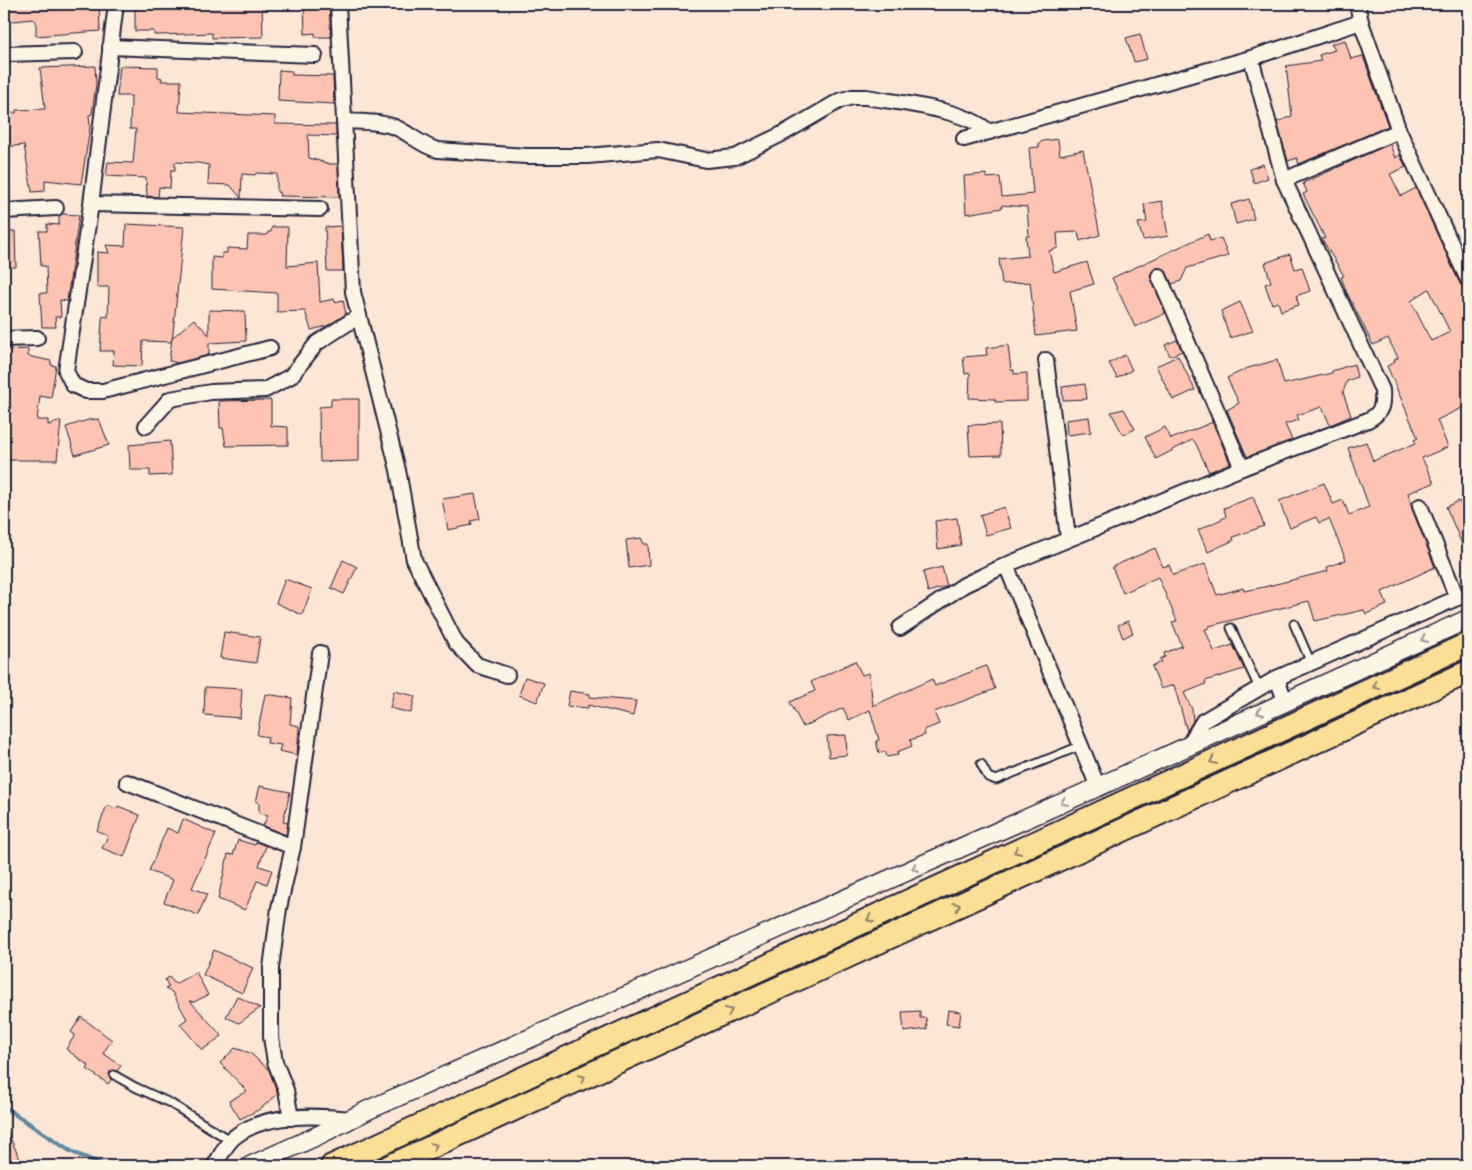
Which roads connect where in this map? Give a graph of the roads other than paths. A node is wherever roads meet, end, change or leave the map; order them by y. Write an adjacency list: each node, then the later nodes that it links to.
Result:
1 (116, 4): 5 (street)
2 (338, 4): 10 (street)
3 (1358, 4): 4 (street)
4 (1361, 22): 9 (street); 11 (street)
5 (110, 47): 8 (street); 15 (street)
6 (75, 52): 7 (street)
7 (4, 54)
8 (315, 55)
9 (1251, 58): 12 (street); 14 (street)
10 (344, 121): 12 (street); 21 (street)
11 (1399, 131): 14 (street); 20 (street)
12 (989, 132): 13 (street)
13 (964, 139)
14 (1284, 180): 27 (street)
15 (91, 204): 17 (street); 24 (street)
16 (56, 208): 18 (street)
17 (320, 209)
18 (4, 211)
19 (1159, 276): 27 (street)
20 (1468, 280)
21 (359, 316): 26 (street); 40 (street)
22 (37, 338): 23 (street)
23 (4, 339)
24 (270, 348)
25 (1046, 360): 29 (street)
26 (146, 426)
27 (1242, 468): 29 (street)
28 (1420, 506): 31 (street)
29 (1068, 538): 30 (street)
30 (1006, 565): 34 (street); 44 (street)
31 (1462, 597): 38 (street)
32 (1468, 619): 43 (street, one-way to 43)
33 (1294, 624): 38 (lane)
34 (900, 628)
35 (1231, 628): 42 (lane)
36 (1468, 644): 56 (main road, one-way to 56)
37 (320, 653): 49 (street)
38 (1310, 663): 41 (street)
39 (1468, 672): 57 (main road, one-way to 39)
40 (507, 675)
41 (1277, 678): 42 (street); 43 (street)
42 (1259, 688): 45 (street)
43 (1285, 700): 45 (street, one-way to 45)
44 (1080, 746): 46 (lane); 48 (street)
45 (1188, 746): 48 (street)
46 (982, 764)
47 (127, 782): 49 (street)
48 (1098, 787): 52 (street, one-way to 52)
49 (293, 847): 51 (street)
50 (114, 1075): 53 (lane)
51 (291, 1118): 52 (street); 53 (street)
52 (350, 1119): 55 (street)
53 (231, 1141): 54 (street)
54 (214, 1166)
55 (250, 1166)
56 (332, 1166)
57 (390, 1166)

